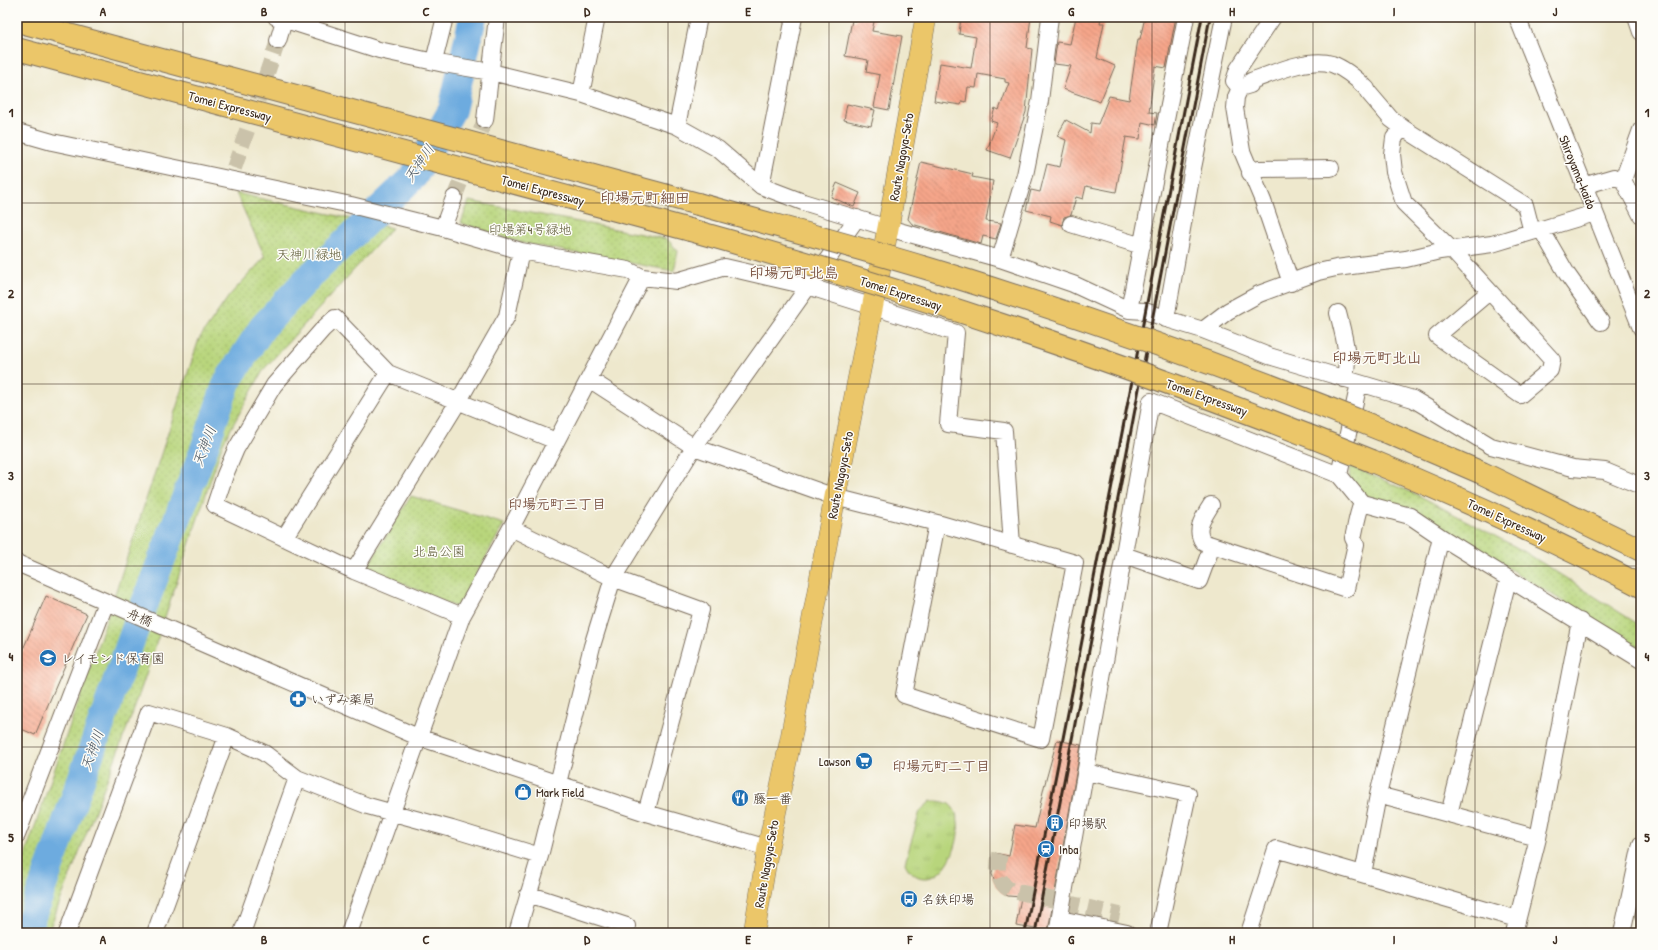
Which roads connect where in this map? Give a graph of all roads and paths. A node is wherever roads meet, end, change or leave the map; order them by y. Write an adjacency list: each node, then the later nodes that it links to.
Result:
1 (445, 17): 18 (street)
2 (497, 17): 19 (street)
3 (597, 17): 21 (street)
4 (700, 17): 23 (street)
5 (794, 17): 30 (street)
6 (926, 17): 38 (main road, Route Nagoya-Seto)
7 (1050, 17): 43 (street)
8 (1186, 17): 40 (street)
9 (1224, 17): 51 (street)
10 (1273, 17): 20 (street)
11 (1517, 17): 31 (street, Shiroyama-kaido)
12 (1636, 17): 15 (street)
13 (281, 18): 16 (street); 18 (street)
14 (17, 21): 72 (highway, Tomei Expressway, bridge)
15 (1641, 32)
16 (278, 41)
17 (17, 49): 78 (highway, Tomei Expressway, bridge)
18 (439, 63): 19 (street)
19 (488, 71): 21 (street); 22 (street)
20 (1240, 88): 24 (street); 28 (street)
21 (581, 94): 23 (street)
22 (485, 120)
23 (677, 126): 30 (street)
24 (1403, 128): 39 (street); 41 (street)
25 (1641, 130): 29 (street)
26 (17, 132): 37 (street)
27 (1331, 168): 28 (street)
28 (1250, 173): 45 (street)
29 (1623, 180): 31 (street); 34 (street)
30 (761, 186): 35 (street)
31 (1583, 186): 33 (street, Shiroyama-kaido)
32 (454, 198): 37 (street)
33 (1595, 213): 39 (street); 53 (street, Shiroyama-kaido)
34 (1641, 215)
35 (857, 218): 38 (street); 46 (street)
36 (1071, 224): 40 (street)
37 (443, 228): 42 (street)
38 (888, 228): 43 (street); 48 (main road, Route Nagoya-Seto)
39 (1537, 230): 41 (street); 52 (street)
40 (1142, 246): 49 (street)
41 (1452, 250): 45 (street); 47 (street)
42 (521, 251): 44 (street); 58 (street)
43 (1000, 259): 49 (street)
44 (642, 277): 46 (street); 56 (street)
45 (1291, 282): 54 (street)
46 (807, 286): 48 (street); 60 (street)
47 (1490, 292): 47 (street)
48 (873, 306): 63 (main road, Route Nagoya-Seto); 70 (street)
49 (1129, 310): 51 (street)
50 (1338, 313): 57 (street)
51 (1166, 319): 54 (street)
52 (1601, 322)
53 (1641, 328)
54 (1203, 330): 57 (street)
55 (388, 373): 58 (street); 69 (street); 69 (street)
56 (588, 379): 59 (street); 60 (street)
57 (1351, 381): 61 (street); 62 (street)
58 (458, 402): 59 (street); 75 (street)
59 (556, 441): 67 (street)
60 (694, 447): 63 (street); 76 (street)
61 (1339, 475): 64 (street); 73 (street)
62 (1641, 486)
63 (835, 497): 66 (street); 95 (main road, Route Nagoya-Seto)
64 (1362, 503): 68 (street); 71 (street)
65 (1211, 505): 71 (street)
66 (937, 523): 70 (street); 70 (street)
67 (511, 528): 76 (street); 80 (street)
68 (1441, 537): 77 (street); 88 (street)
69 (284, 538): 75 (street)
70 (1012, 545)
71 (1212, 546): 73 (street)
72 (1641, 550)
73 (1124, 555): 85 (street)
74 (17, 563): 79 (street, 舟橋)
75 (354, 572): 80 (street)
76 (613, 578): 87 (street); 90 (street)
77 (1508, 580): 81 (street); 91 (street)
78 (1641, 586)
79 (111, 604): 84 (street, 舟橋); 92 (street)
80 (462, 616): 84 (street)
81 (1580, 621): 82 (street); 93 (street)
82 (1641, 660)
83 (227, 736): 86 (street); 101 (street); 102 (street)
84 (418, 738): 87 (street, 舟橋); 89 (street)
85 (1086, 772): 99 (street); 109 (street)
86 (297, 778): 89 (street); 103 (street)
87 (558, 784): 90 (street, 舟橋); 96 (street)
88 (1378, 795): 91 (street); 97 (street)
89 (392, 812): 96 (street); 104 (street)
90 (646, 813): 95 (street, 舟橋)
91 (1449, 814): 93 (street)
92 (17, 835)
93 (1538, 838): 100 (street)
94 (1641, 844): 111 (street)
95 (768, 848): 107 (main road, Route Nagoya-Seto)
96 (540, 856): 98 (street)
97 (1363, 874): 100 (street); 110 (street)
98 (528, 894): 105 (street); 106 (street)
99 (1058, 926): 108 (street)
100 (1515, 926)
101 (67, 933)
102 (155, 933)
103 (242, 933)
104 (349, 933)
105 (517, 933)
106 (625, 933)
107 (754, 933)
108 (1127, 933)
109 (1158, 933)
110 (1249, 933)
111 (1622, 933)

